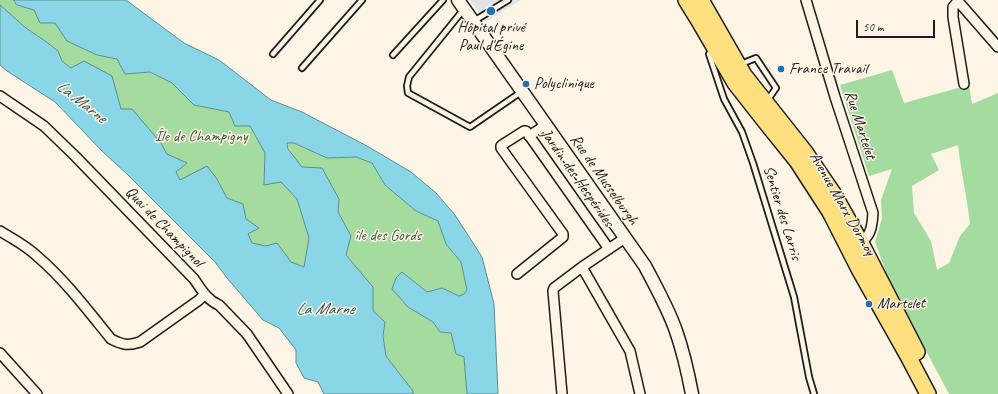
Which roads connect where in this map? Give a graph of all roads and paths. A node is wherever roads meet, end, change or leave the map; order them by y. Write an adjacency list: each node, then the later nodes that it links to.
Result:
1 (320, 0): 13 (lane)
2 (362, 0): 15 (lane)
3 (443, 0): 14 (lane)
4 (508, 0): 10 (lane)
5 (686, 0): 11 (main road, Avenue Marx Dormoy)
6 (701, 0): 23 (main road, Avenue Marx Dormoy)
7 (806, 0): 23 (street, Rue Martelet)
8 (957, 0): 12 (street); 16 (street)
9 (461, 4): 10 (street, Rue de Musselburgh); 17 (lane)
10 (473, 22): 17 (street, Rue de Musselburgh)
11 (714, 46): 23 (main road, Avenue Marx Dormoy); 34 (lane, Sentier des Larris)
12 (998, 47)
13 (273, 54)
14 (393, 55)
15 (302, 68)
16 (964, 84)
17 (522, 91): 19 (street, Rue de Musselburgh)
18 (0, 96): 27 (street, Quai de Champignol)
19 (546, 126): 20 (street); 22 (street, Rue de Musselburgh)
20 (529, 136): 24 (street, Jardin des Hespérides); 26 (street, Jardin des Hespérides)
21 (0, 231): 27 (street)
22 (625, 238): 24 (street, Jardin des Hespérides); 33 (street, Rue de Musselburgh)
23 (855, 247): 35 (main road, Avenue Marx Dormoy); 36 (main road, Avenue Marx Dormoy)
24 (609, 249): 25 (street, Jardin des Hespérides)
25 (582, 267): 31 (street, Jardin des Hespérides); 32 (street)
26 (517, 274)
27 (204, 294): 30 (street, Quai de Champignol)
28 (0, 353): 29 (street)
29 (37, 394)
30 (288, 394)
31 (562, 394)
32 (640, 394)
33 (692, 394)
34 (814, 394)
35 (928, 394)
36 (939, 394)

